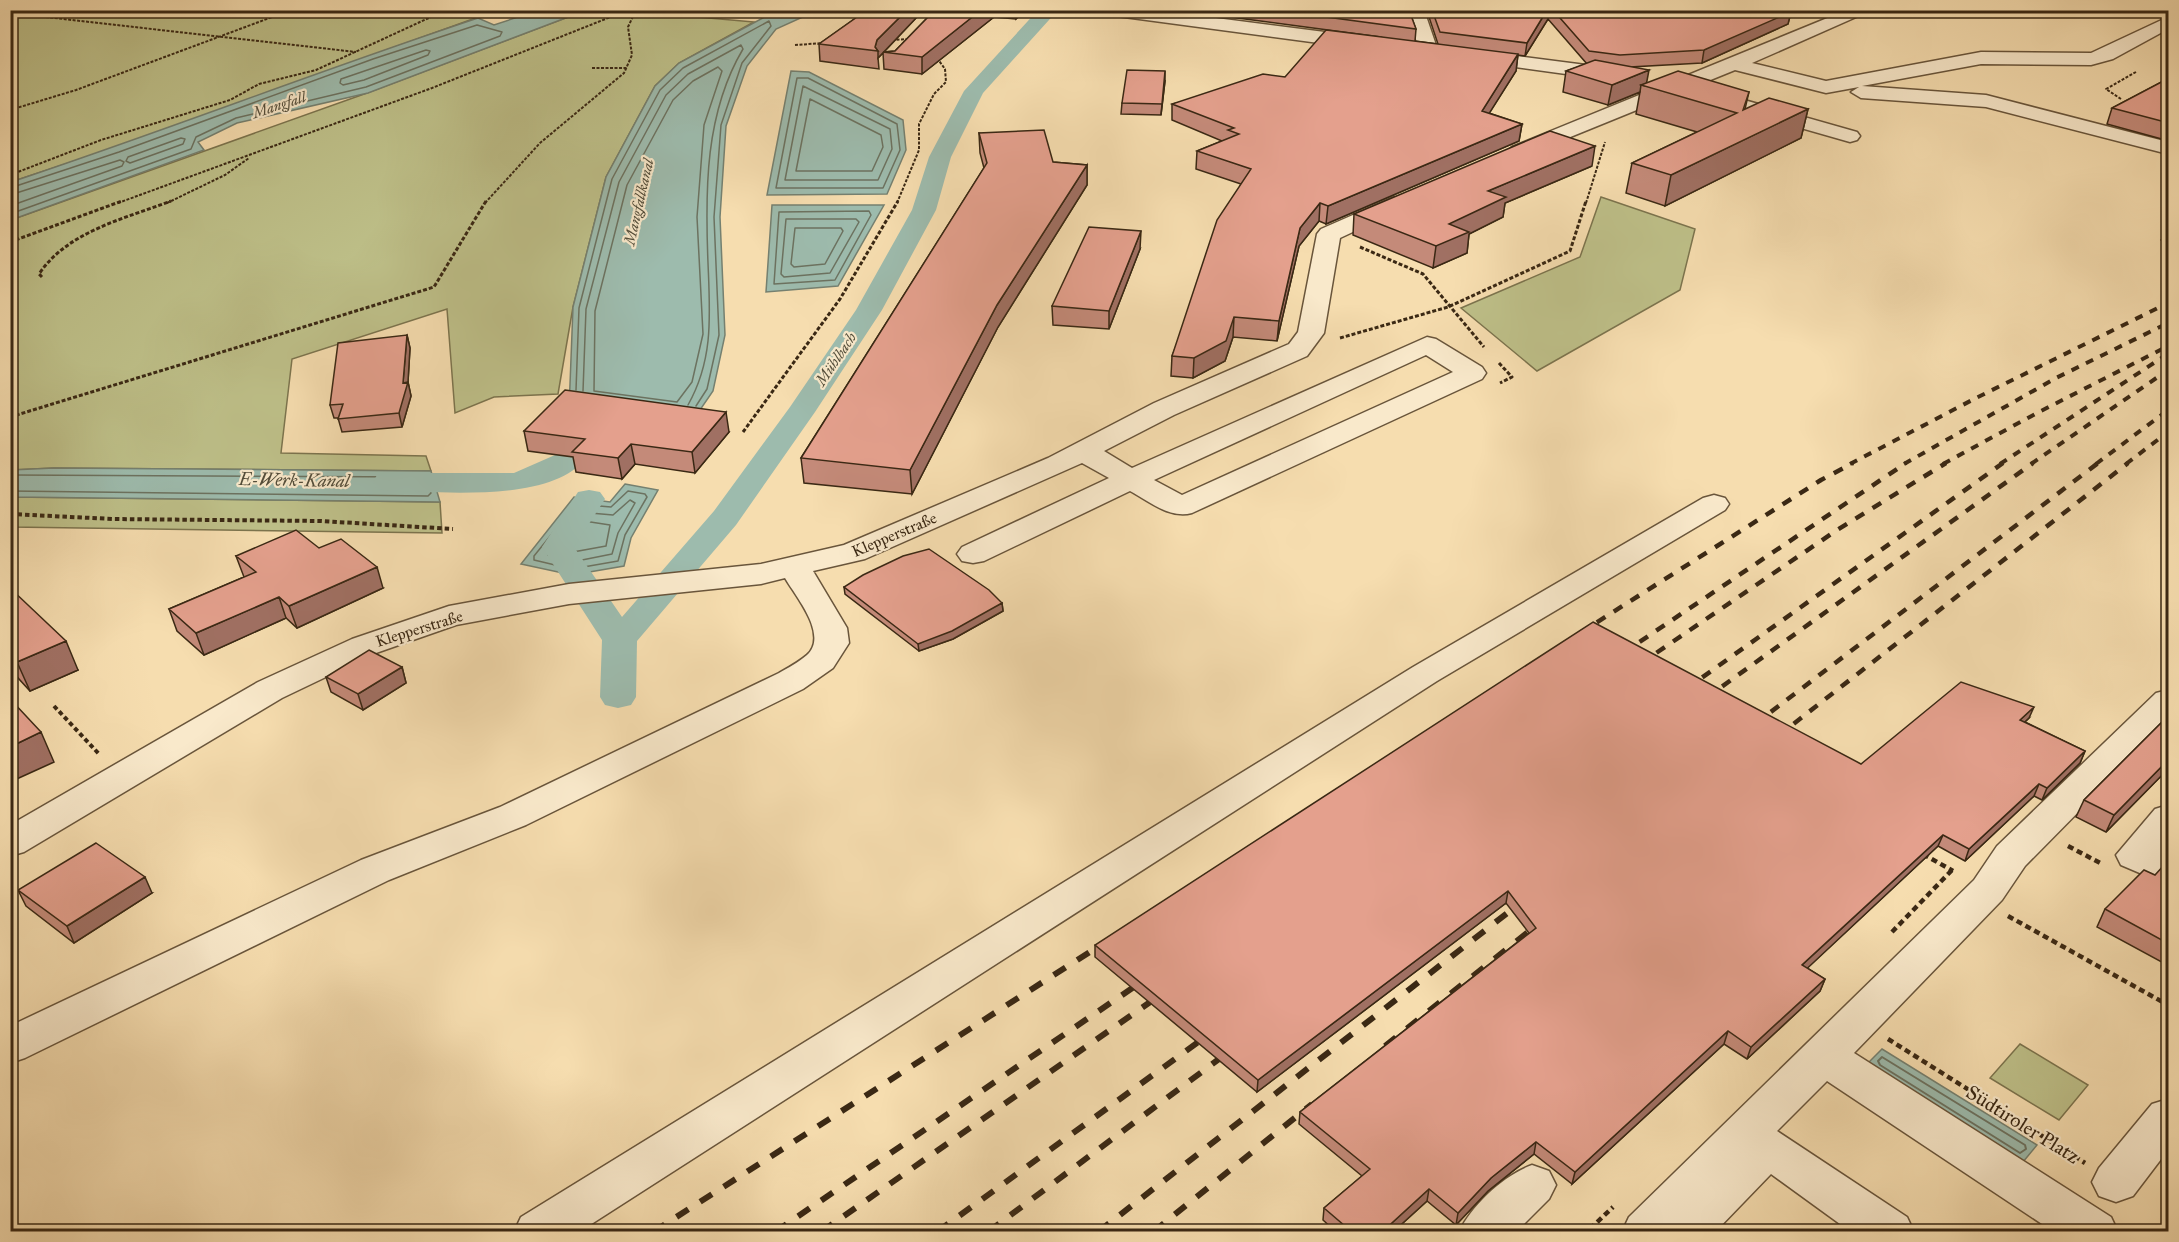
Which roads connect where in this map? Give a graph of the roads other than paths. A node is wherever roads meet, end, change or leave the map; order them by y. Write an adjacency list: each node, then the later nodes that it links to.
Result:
1 (1109, 10): 4 (street)
2 (1415, 10): 8 (street)
3 (1864, 11): 9 (street)
4 (1157, 14): 6 (street)
5 (2169, 22): 11 (street)
6 (1384, 46)
7 (1407, 48): 8 (street)
8 (1429, 51): 10 (street)
9 (1731, 63): 10 (street); 11 (street)
10 (1678, 86): 12 (street); 14 (street)
11 (1826, 87): 13 (street)
12 (1850, 136)
13 (2169, 148)
14 (1497, 160)
15 (1412, 196): 16 (street, Klepperstraße)
16 (1083, 451): 17 (street); 20 (street, Klepperstraße)
17 (1131, 479): 17 (street); 19 (street)
18 (1714, 504): 32 (street)
19 (973, 554)
20 (795, 568): 23 (street, Klepperstraße); 25 (street)
21 (2169, 700): 26 (street)
22 (2169, 818): 24 (street)
23 (10, 843)
24 (2169, 871)
25 (10, 1046)
26 (1823, 1056): 30 (street); 31 (street)
27 (2169, 1117): 28 (street)
28 (2116, 1182)
29 (1532, 1185): 33 (street)
30 (1631, 1218)
31 (2088, 1228)
32 (538, 1232)
33 (1483, 1232)
34 (1683, 1232): 35 (street)
35 (1890, 1232)

